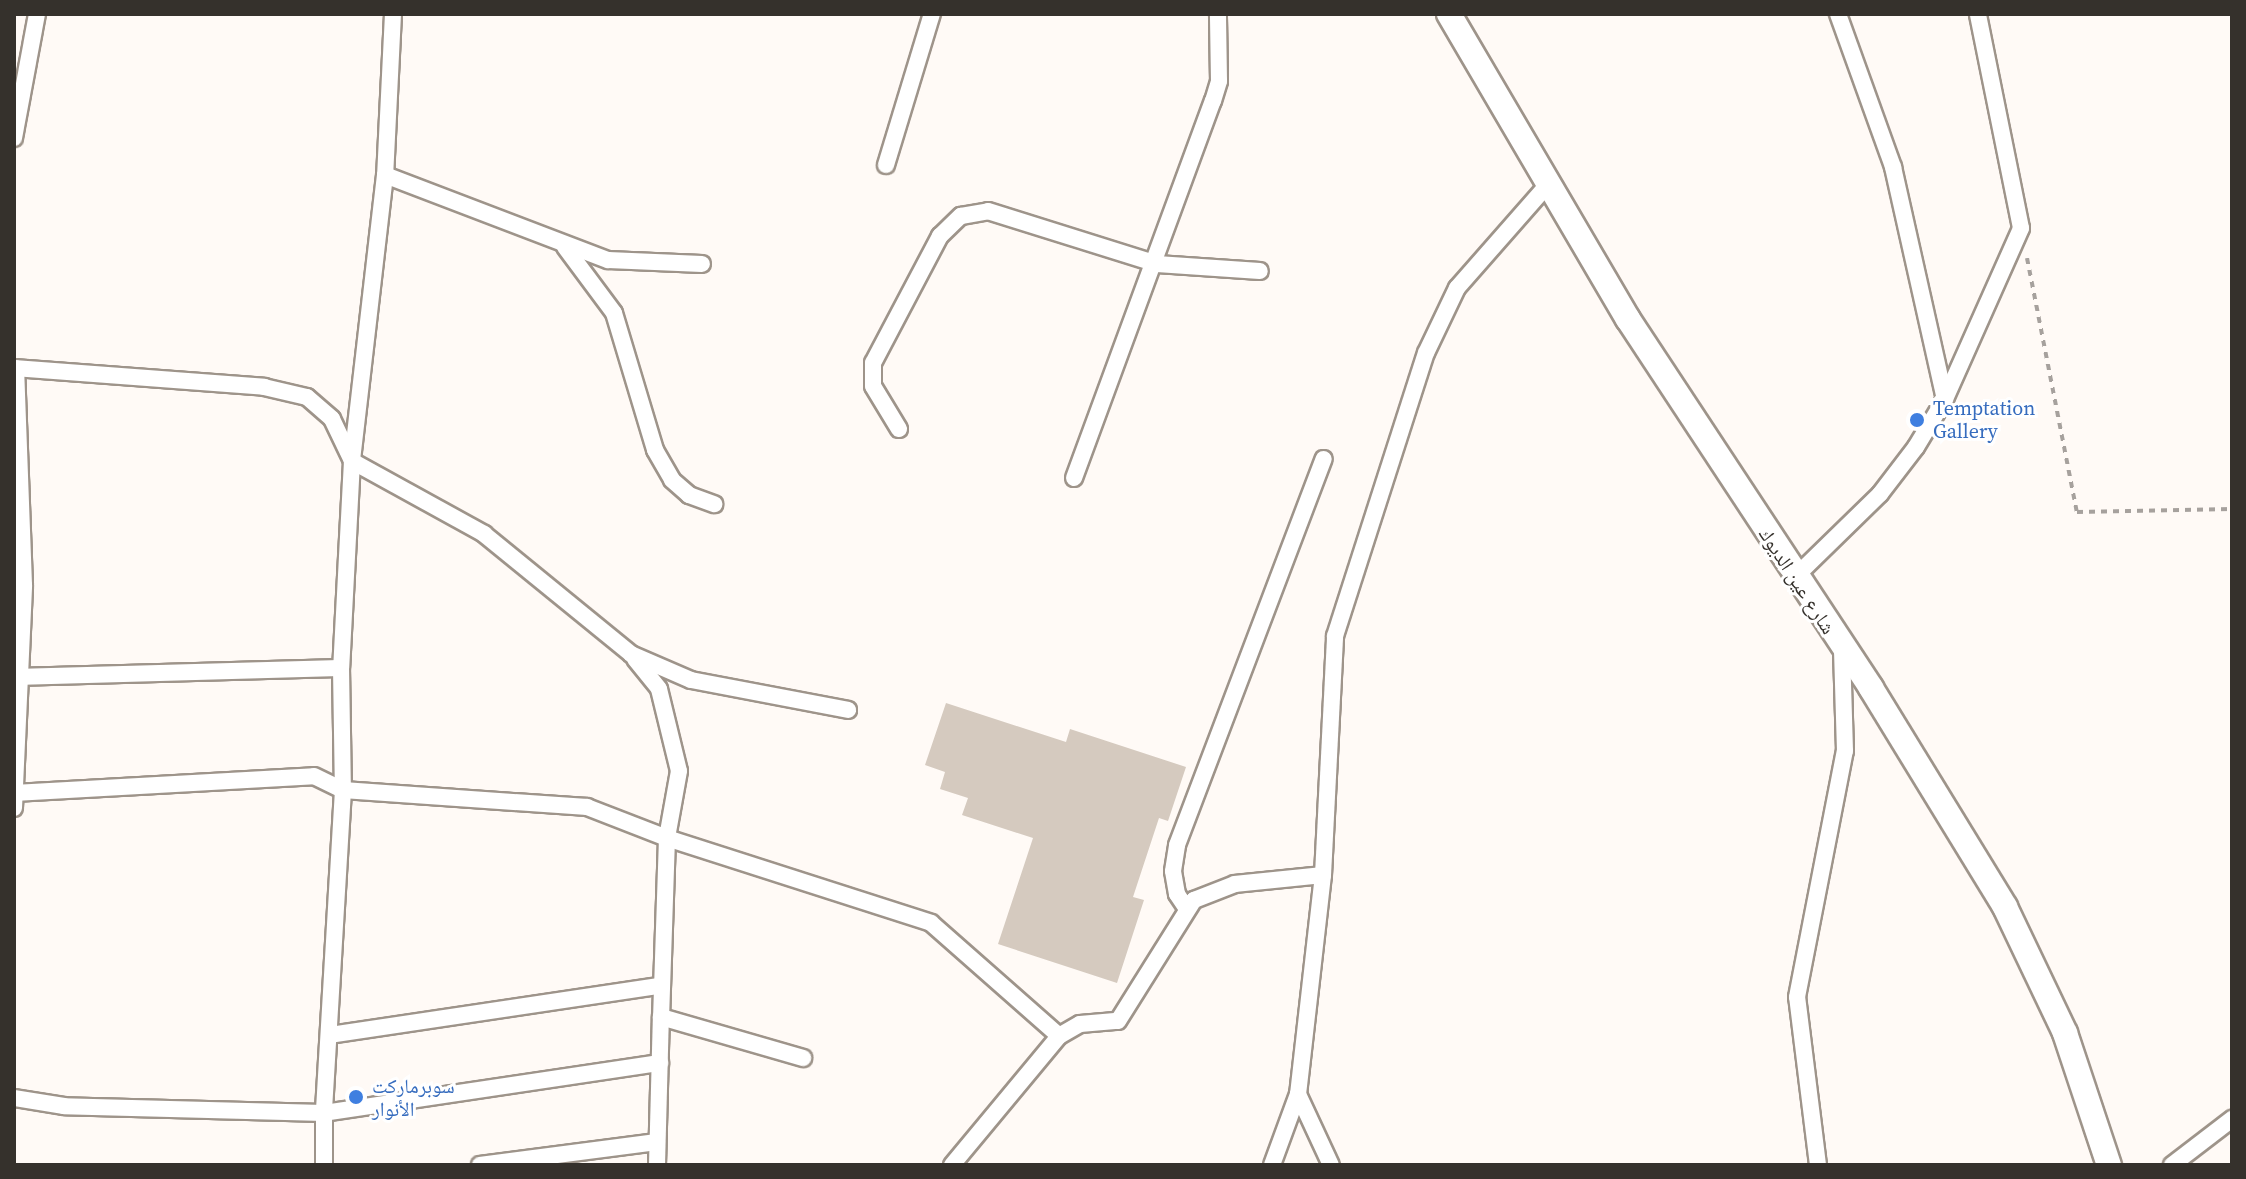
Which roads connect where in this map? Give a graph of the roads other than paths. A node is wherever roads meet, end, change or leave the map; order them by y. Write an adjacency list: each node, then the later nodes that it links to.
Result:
1 (37, 14): 8 (street)
2 (393, 14): 10 (street)
3 (932, 14): 9 (street)
4 (1218, 14): 14 (street)
5 (1449, 14): 11 (main road, شارع عين الديوك)
6 (1838, 14): 17 (street)
7 (1978, 14): 17 (street)
8 (14, 138)
9 (886, 165)
10 (385, 175): 12 (street); 20 (street)
11 (1550, 182): 24 (main road, شارع عين الديوك); 34 (street)
12 (565, 247): 13 (street); 23 (street)
13 (702, 264)
14 (1157, 264): 15 (street); 18 (street); 21 (street)
15 (1260, 271)
16 (15, 368): 20 (street); 22 (street)
17 (1945, 399): 24 (street)
18 (899, 429)
19 (1324, 459): 35 (street)
20 (352, 461): 27 (street); 28 (street)
21 (1074, 478)
22 (17, 490): 25 (street)
23 (714, 504)
24 (1795, 577): 26 (main road, شارع عين الديوك)
25 (19, 585): 29 (street)
26 (1842, 649): 53 (street); 54 (main road, شارع عين الديوك)
27 (631, 654): 30 (street); 33 (street)
28 (341, 668): 29 (street); 31 (street)
29 (15, 677): 32 (street)
30 (848, 710)
31 (343, 790): 32 (street); 33 (street); 38 (street)
32 (15, 798)
33 (667, 838): 36 (street); 39 (street)
34 (1323, 875): 35 (street); 42 (street)
35 (1187, 909): 39 (street)
36 (659, 986): 37 (street); 38 (street)
37 (661, 1017): 40 (street); 41 (street)
38 (330, 1035): 44 (street)
39 (1059, 1036): 50 (street)
40 (803, 1058)
41 (660, 1063): 44 (street); 46 (street)
42 (1298, 1094): 51 (street); 52 (street)
43 (14, 1098): 44 (street)
44 (324, 1113): 47 (street)
45 (2232, 1119): 55 (street)
46 (657, 1142): 48 (street); 49 (street)
47 (324, 1165)
48 (480, 1165)
49 (657, 1165)
50 (952, 1165)
51 (1272, 1165)
52 (1331, 1165)
53 (1818, 1165)
54 (2109, 1165)
55 (2172, 1165)

